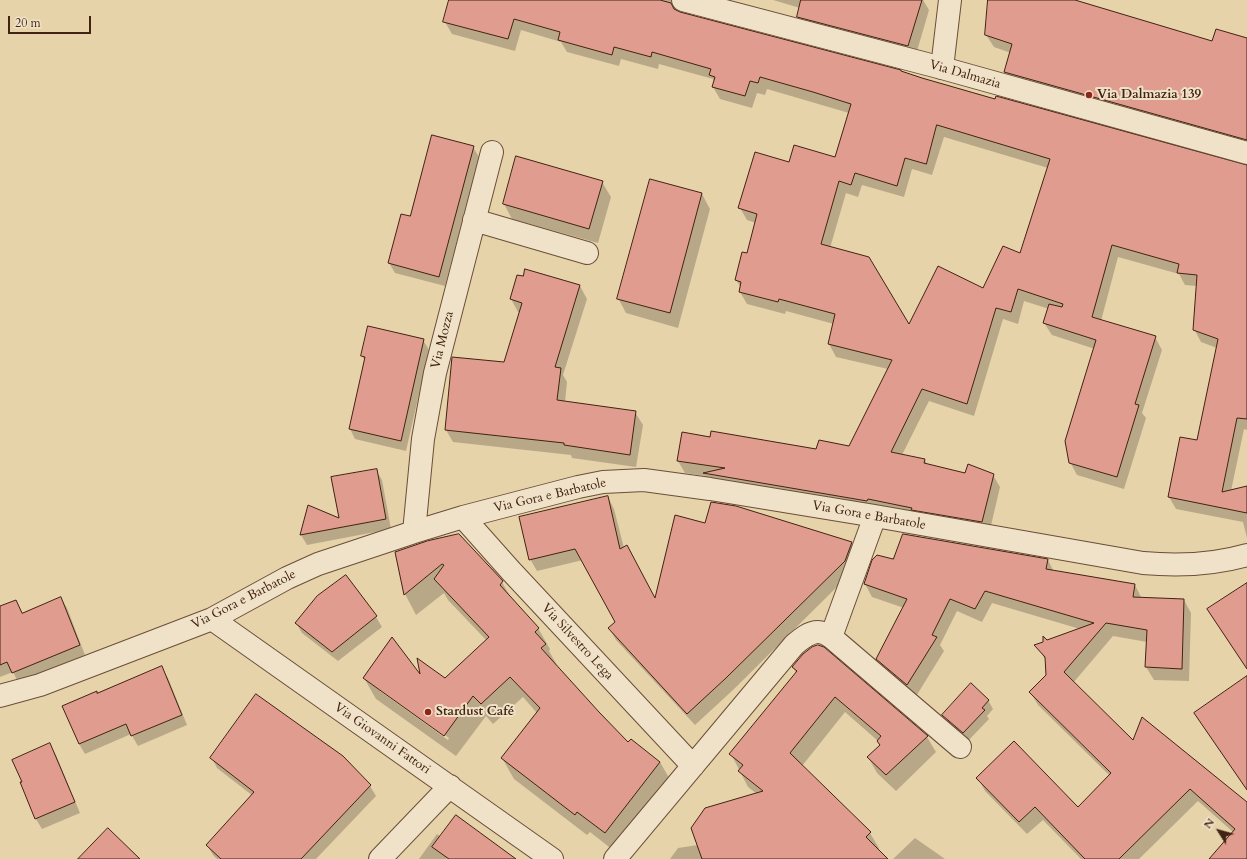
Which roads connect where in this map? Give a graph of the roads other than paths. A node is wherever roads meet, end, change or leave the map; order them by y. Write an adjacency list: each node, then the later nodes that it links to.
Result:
1 (683, 0): 3 (street, Via Dalmazia)
2 (950, 0): 3 (street)
3 (942, 68): 5 (street, Via Dalmazia)
4 (492, 152): 6 (street, Via Mozza)
5 (1247, 153)
6 (474, 220): 7 (street); 10 (street, Via Mozza)
7 (586, 253)
8 (875, 516): 9 (street, Via Gora e Barbatole); 11 (street, Via Gora e Barbatole); 13 (street)
9 (463, 517): 10 (street, Via Gora e Barbatole); 16 (street, Via Silvestro Lega)
10 (414, 532): 12 (street, Via Gora e Barbatole)
11 (1247, 555)
12 (212, 619): 14 (street, Via Gora e Barbatole); 17 (street, Via Giovanni Fattori)
13 (831, 637): 15 (street); 16 (street)
14 (0, 696)
15 (960, 747)
16 (693, 766): 20 (street)
17 (450, 786): 18 (street); 19 (street, Via Giovanni Fattori)
18 (380, 859)
19 (552, 859)
20 (615, 859)

